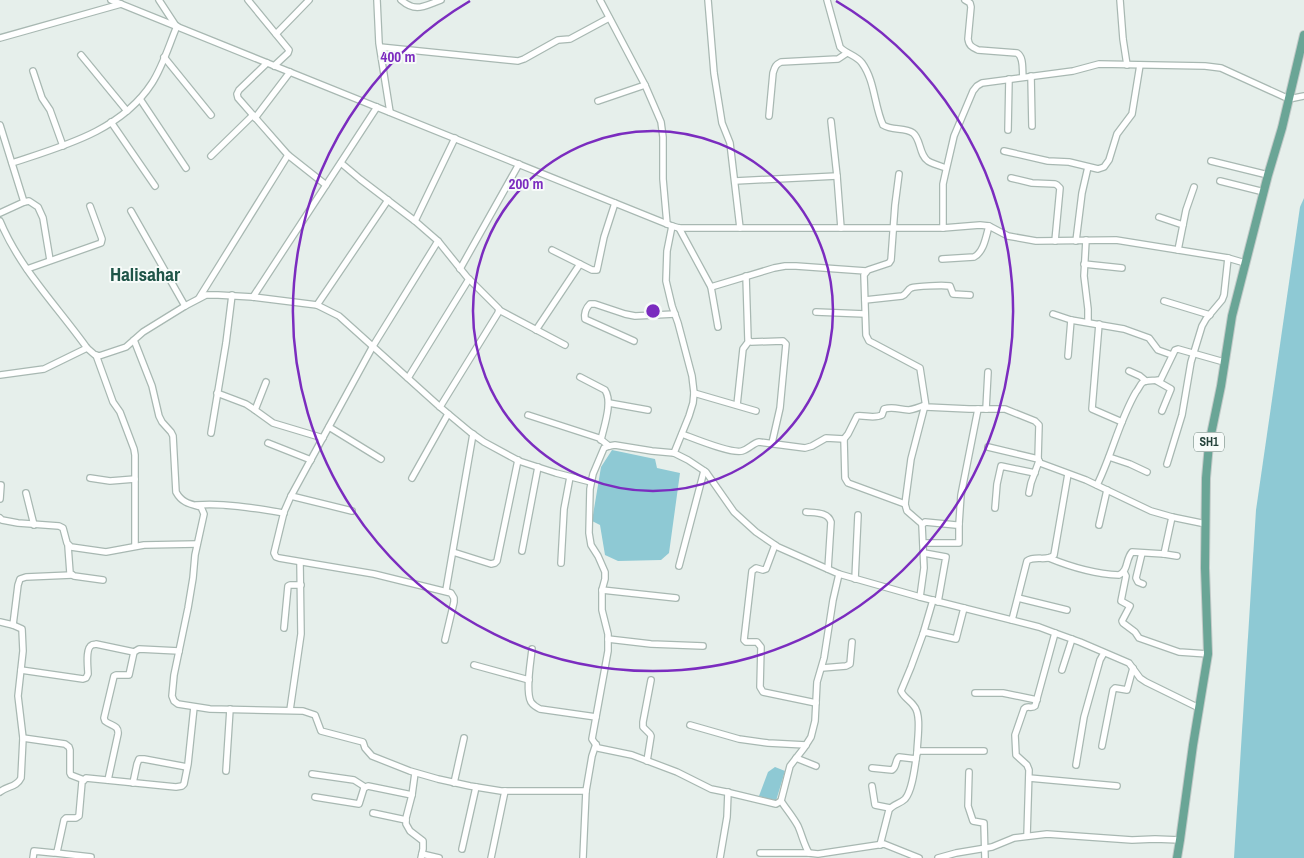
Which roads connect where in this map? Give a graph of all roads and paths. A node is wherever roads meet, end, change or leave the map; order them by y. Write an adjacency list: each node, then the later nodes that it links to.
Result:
1 (111, 0): 14 (street)
2 (159, 0): 17 (street)
3 (248, 0): 18 (street)
4 (309, 0): 18 (street)
5 (377, 0): 21 (street)
6 (401, 0): 7 (street)
7 (441, 0)
8 (600, 0): 16 (street)
9 (708, 0): 66 (street)
10 (827, 0): 22 (street)
11 (965, 0): 15 (street)
12 (973, 0): 15 (street)
13 (1120, 0): 26 (street)
14 (121, 4): 17 (street); 20 (street)
15 (971, 7): 32 (street)
16 (609, 18): 21 (street); 34 (street)
17 (176, 26): 24 (street); 25 (street)
18 (276, 34): 28 (street)
19 (1304, 35): 37 (main road, SH1)
20 (0, 38)
21 (380, 47): 41 (street)
22 (847, 53): 43 (street); 61 (street)
23 (81, 55): 40 (street)
24 (164, 57): 36 (street); 42 (street)
25 (267, 63): 28 (street); 44 (street)
26 (1128, 65): 27 (street); 31 (street)
27 (1140, 65): 37 (street); 59 (street)
28 (274, 66): 30 (street)
29 (33, 70): 51 (street)
30 (290, 72): 39 (street); 44 (street)
31 (1031, 76): 32 (street); 48 (street)
32 (1023, 77): 33 (street)
33 (1009, 79): 49 (street); 61 (street)
34 (644, 85): 38 (street); 81 (street)
35 (1304, 96): 37 (street)
36 (140, 99): 40 (street); 60 (street)
37 (1289, 99): 63 (main road, SH1)
38 (598, 101)
39 (377, 107): 41 (street); 57 (street)
40 (127, 111): 46 (street)
41 (390, 112): 50 (street)
42 (212, 115)
43 (769, 116)
44 (254, 117): 53 (street); 54 (street)
45 (831, 121): 64 (street)
46 (111, 122): 51 (street); 69 (street)
47 (0, 125): 56 (street)
48 (1032, 126)
49 (1008, 130)
50 (455, 138): 58 (street); 80 (street)
51 (63, 146): 56 (street)
52 (1004, 151): 59 (street)
53 (288, 155): 68 (street); 111 (street)
54 (211, 156)
55 (1211, 160): 63 (street)
56 (12, 163): 73 (street)
57 (341, 163): 68 (street); 72 (street)
58 (519, 164): 74 (street); 103 (street)
59 (1088, 166): 92 (street)
60 (186, 168)
61 (946, 168): 88 (street)
62 (899, 174): 87 (street)
63 (1268, 175): 71 (main road, SH1)
64 (837, 176): 66 (street); 86 (street)
65 (1011, 178): 91 (street)
66 (735, 181): 85 (street)
67 (1220, 181): 71 (street)
68 (326, 185): 110 (street)
69 (155, 186)
70 (1194, 187): 82 (street)
71 (1264, 192): 98 (main road, SH1)
72 (388, 200): 80 (street); 114 (street)
73 (24, 202): 77 (street); 97 (street)
74 (615, 203): 81 (street); 99 (street)
75 (90, 206): 97 (street)
76 (131, 211): 115 (street)
77 (0, 213)
78 (1159, 217): 82 (street)
79 (0, 221): 102 (street)
80 (415, 221): 90 (street)
81 (670, 225): 84 (street); 118 (street)
82 (1183, 225): 94 (street)
83 (989, 226): 88 (street); 91 (street); 96 (street)
84 (679, 228): 85 (street); 107 (street)
85 (740, 228): 86 (street)
86 (841, 228): 87 (street)
87 (893, 228): 88 (street); 104 (street)
88 (943, 228)
89 (1086, 240): 92 (street); 94 (street); 100 (street)
90 (438, 241): 103 (street); 131 (street)
91 (1055, 241): 92 (street)
92 (1076, 241)
93 (552, 250): 99 (street)
94 (1178, 250): 95 (street)
95 (1228, 258): 98 (street); 121 (street)
96 (942, 259)
97 (50, 260): 102 (street)
98 (1245, 263): 137 (main road, SH1)
99 (580, 264): 126 (street)
100 (1084, 264): 101 (street); 123 (street)
101 (1122, 268)
102 (27, 269): 132 (street)
103 (460, 269): 106 (street)
104 (866, 271): 105 (street); 112 (street)
105 (746, 276): 107 (street); 129 (street)
106 (469, 279): 116 (street); 142 (street)
107 (711, 287): 125 (street)
108 (970, 295): 112 (street)
109 (232, 296): 110 (street); 111 (street); 146 (street)
110 (253, 297): 114 (street)
111 (199, 298): 115 (street)
112 (865, 300): 119 (street)
113 (1164, 301): 121 (street)
114 (317, 305): 131 (street)
115 (185, 306): 127 (street)
116 (499, 310): 126 (street); 151 (street)
117 (816, 312): 119 (street)
118 (675, 314): 128 (street); 147 (street)
119 (865, 314): 150 (street)
120 (1053, 314): 122 (street)
121 (1210, 314): 133 (street)
122 (1071, 320): 123 (street); 136 (street)
123 (1088, 322): 124 (street)
124 (1099, 324): 135 (street); 160 (street)
125 (718, 328)
126 (536, 330): 130 (street)
127 (134, 340): 134 (street); 197 (street)
128 (634, 341)
129 (749, 341): 149 (street); 168 (street)
130 (565, 345)
131 (373, 346): 142 (street); 161 (street)
132 (87, 348): 134 (street); 140 (street)
133 (1194, 354): 135 (street); 137 (street); 178 (street)
134 (96, 355): 187 (street)
135 (1172, 355): 144 (street)
136 (1068, 356)
137 (1224, 362): 207 (main road, SH1)
138 (1128, 371): 143 (street)
139 (988, 372): 153 (street)
140 (0, 375)
141 (580, 377): 148 (street)
142 (408, 378): 151 (street)
143 (1146, 381): 144 (street); 160 (street)
144 (1157, 381): 157 (street)
145 (266, 382): 154 (street)
146 (217, 393): 154 (street); 162 (street)
147 (694, 393): 149 (street); 164 (street)
148 (609, 403): 155 (street); 167 (street)
149 (737, 405): 156 (street)
150 (925, 405): 152 (street); 166 (street); 196 (street)
151 (440, 406): 158 (street)
152 (978, 409): 153 (street); 206 (street)
153 (986, 409): 177 (street)
154 (256, 410): 165 (street)
155 (648, 410)
156 (756, 411)
157 (1162, 411)
158 (448, 414): 163 (street); 186 (street)
159 (528, 415): 167 (street)
160 (1122, 422): 173 (street)
161 (329, 427): 165 (street); 174 (street)
162 (211, 433)
163 (473, 434): 176 (street); 216 (street)
164 (682, 434): 168 (street); 172 (street)
165 (323, 438): 175 (street)
166 (844, 439): 168 (street); 196 (street)
167 (601, 440): 170 (street)
168 (772, 443)
169 (268, 444): 175 (street)
170 (609, 446): 172 (street); 188 (street)
171 (988, 447): 177 (street)
172 (674, 453): 180 (street)
173 (1109, 457): 181 (street); 190 (street)
174 (381, 459)
175 (311, 460): 194 (street)
176 (518, 460): 179 (street); 216 (street)
177 (1038, 460): 182 (street); 183 (street)
178 (1167, 464)
179 (538, 467): 184 (street); 215 (street)
180 (704, 471): 212 (street); 224 (street)
181 (1147, 472)
182 (1035, 473): 193 (street); 198 (street)
183 (1068, 474): 190 (street); 221 (street)
184 (570, 476): 188 (street); 223 (street)
185 (90, 478): 187 (street)
186 (412, 478)
187 (135, 479): 214 (street)
188 (591, 482): 234 (street)
189 (0, 485): 195 (street)
190 (1097, 486): 191 (street)
191 (1108, 490): 203 (street); 209 (street)
192 (26, 493): 208 (street)
193 (1029, 493)
194 (291, 496): 199 (street); 201 (street)
195 (0, 499)
196 (905, 504): 205 (street)
197 (194, 505): 201 (street); 211 (street)
198 (995, 508)
199 (352, 512)
200 (806, 512): 225 (street)
201 (284, 513): 222 (street)
202 (858, 515): 229 (street)
203 (1172, 517): 207 (street); 219 (street)
204 (0, 518): 208 (street)
205 (922, 524): 206 (street); 210 (street)
206 (959, 524): 210 (street)
207 (1206, 524): 256 (main road, SH1)
208 (34, 525): 213 (street)
209 (1099, 525)
210 (923, 543): 217 (street)
211 (197, 544): 214 (street); 253 (street)
212 (775, 545): 225 (street); 266 (street)
213 (68, 546): 214 (street); 228 (street)
214 (134, 546)
215 (522, 551)
216 (453, 552): 233 (street)
217 (924, 553): 235 (street); 238 (street)
218 (1142, 553): 219 (street); 226 (street); 231 (street)
219 (1164, 554): 220 (street)
220 (1176, 556)
221 (1049, 558): 226 (street); 237 (street)
222 (300, 562): 232 (street); 233 (street)
223 (561, 563)
224 (679, 566)
225 (828, 569): 227 (street)
226 (1124, 572): 256 (street)
227 (839, 574): 229 (street); 258 (street)
228 (72, 575): 230 (street); 243 (street)
229 (855, 578): 235 (street)
230 (103, 580)
231 (1143, 584)
232 (301, 585): 244 (street); 270 (street)
233 (446, 590): 249 (street)
234 (602, 590): 236 (street); 247 (street)
235 (920, 597): 238 (street)
236 (676, 598)
237 (1018, 598): 240 (street); 241 (street)
238 (935, 601): 239 (street); 246 (street)
239 (964, 608): 241 (street); 246 (street)
240 (1067, 610)
241 (1012, 620): 245 (street)
242 (0, 622): 243 (street)
243 (13, 625): 260 (street)
244 (284, 628)
245 (1055, 633): 248 (street); 265 (street)
246 (923, 634): 279 (street)
247 (608, 639): 251 (street); 271 (street)
248 (1072, 639): 255 (street); 261 (street)
249 (445, 640)
250 (852, 642): 258 (street)
251 (703, 646)
252 (532, 649): 262 (street)
253 (179, 651): 254 (street); 267 (street)
254 (134, 652): 260 (street); 292 (street)
255 (1104, 653): 259 (street); 282 (street)
256 (1208, 654): 268 (main road, SH1)
257 (474, 665): 262 (street)
258 (822, 668): 266 (street)
259 (1133, 668): 268 (street); 277 (street)
260 (21, 670): 273 (street)
261 (1062, 670)
262 (529, 680): 271 (street)
263 (651, 680): 281 (street)
264 (975, 692): 265 (street)
265 (1037, 700): 290 (street)
266 (816, 703): 276 (street)
267 (194, 706): 269 (street); 284 (street)
268 (1199, 708): 310 (main road, SH1)
269 (230, 709): 270 (street); 286 (street)
270 (290, 710): 288 (street)
271 (596, 717): 275 (street)
272 (690, 725): 276 (street)
273 (23, 738): 291 (street); 300 (street)
274 (464, 738): 294 (street)
275 (596, 744): 281 (street); 301 (street)
276 (806, 745): 280 (street)
277 (1102, 746)
278 (984, 751): 279 (street)
279 (916, 756): 285 (street); 306 (street)
280 (796, 758): 283 (street); 305 (street)
281 (647, 761): 302 (street)
282 (1076, 765)
283 (816, 766)
284 (187, 767): 293 (street); 293 (street)
285 (872, 768)
286 (226, 771)
287 (969, 772): 312 (street)
288 (415, 773): 294 (street); 303 (street)
289 (312, 774): 297 (street)
290 (1028, 778): 296 (street); 309 (street)
291 (84, 780): 292 (street); 314 (street)
292 (108, 780): 293 (street)
293 (133, 783)
294 (454, 783): 298 (street)
295 (872, 786): 306 (street)
296 (1117, 786)
297 (366, 787): 303 (street); 304 (street)
298 (476, 787): 299 (street); 313 (street)
299 (504, 791): 301 (street); 322 (street)
300 (0, 792)
301 (586, 792): 323 (street)
302 (728, 792): 305 (street); 324 (street)
303 (412, 795): 308 (street)
304 (315, 797)
305 (781, 801): 316 (street)
306 (890, 808): 311 (street)
307 (373, 813): 308 (street)
308 (406, 820): 317 (street)
309 (1027, 836): 310 (street); 312 (street)
310 (1180, 840): 328 (main road, SH1)
311 (880, 845): 316 (street); 318 (street)
312 (984, 848): 326 (street); 327 (street)
313 (462, 849)
314 (56, 853): 319 (street); 320 (street)
315 (760, 853): 316 (street)
316 (813, 855)
317 (421, 856): 321 (street)
318 (908, 856): 325 (street)
319 (91, 857)
320 (33, 858)
321 (439, 858)
322 (491, 858)
323 (583, 858)
324 (720, 858)
325 (919, 858)
326 (938, 858)
327 (985, 858)
328 (1177, 858)

